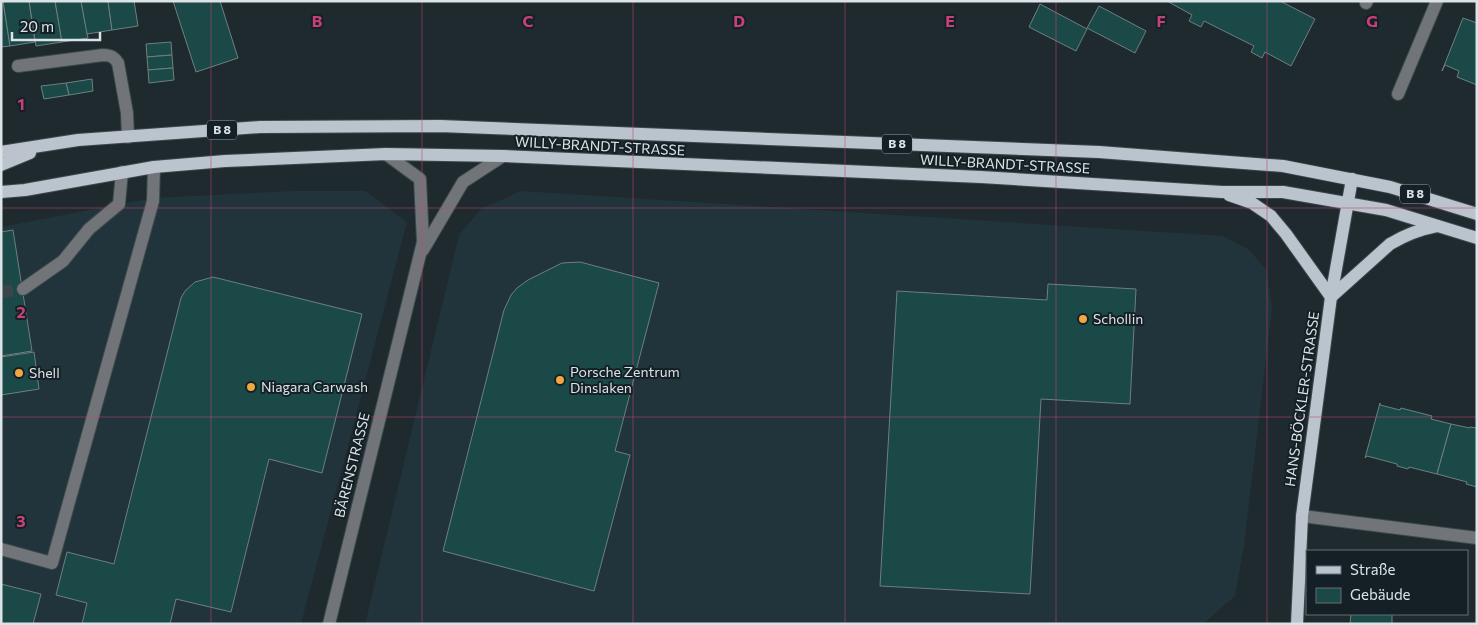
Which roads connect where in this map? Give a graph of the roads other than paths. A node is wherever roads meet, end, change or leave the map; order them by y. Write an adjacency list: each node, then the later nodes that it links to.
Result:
1 (1437, 1): 3 (street)
2 (18, 66): 4 (street)
3 (1398, 94)
4 (128, 137): 5 (main road, B 8); 12 (main road, WILLY-BRANDT-STRASSE / B 8)
5 (48, 145): 6 (main road, B 8); 9 (main road, B 8)
6 (1, 152)
7 (386, 154): 8 (main road, WILLY-BRANDT-STRASSE / B 8); 10 (main road, B 8); 19 (street, BÄRENSTRASSE)
8 (503, 156): 14 (main road, WILLY-BRANDT-STRASSE / B 8); 19 (street, BÄRENSTRASSE)
9 (1, 165)
10 (154, 167): 11 (main road, B 8); 24 (street)
11 (122, 172): 13 (main road, B 8); 20 (street)
12 (1352, 179): 15 (main road, HANS-BÖCKLER-STRASSE); 16 (main road, WILLY-BRANDT-STRASSE / B 8)
13 (1, 192)
14 (1222, 192): 15 (main road, WILLY-BRANDT-STRASSE / B 8); 21 (main road)
15 (1347, 203): 17 (main road, WILLY-BRANDT-STRASSE / B 8); 21 (main road, HANS-BÖCKLER-STRASSE)
16 (1477, 214)
17 (1438, 226): 18 (main road, B 8); 21 (main road)
18 (1477, 238)
19 (420, 256): 25 (street, BÄRENSTRASSE)
20 (22, 289)
21 (1331, 297): 22 (main road, HANS-BÖCKLER-STRASSE)
22 (1302, 516): 23 (street); 26 (main road, HANS-BÖCKLER-STRASSE)
23 (1477, 538)
24 (1, 549)
25 (329, 624)
26 (1297, 624)

